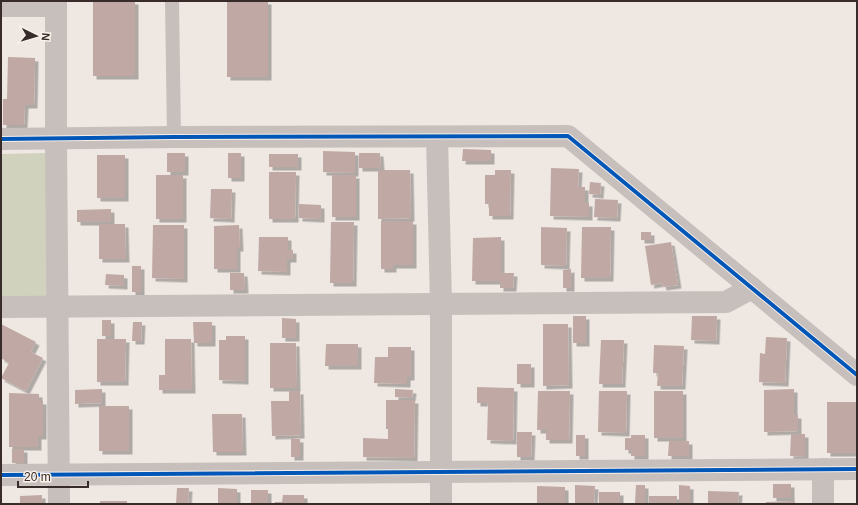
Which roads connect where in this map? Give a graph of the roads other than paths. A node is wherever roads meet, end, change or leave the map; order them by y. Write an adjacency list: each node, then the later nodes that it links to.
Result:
1 (172, 1): 4 (lane)
2 (56, 3): 3 (street); 7 (street)
3 (1, 6)
4 (174, 137): 5 (street); 7 (street)
5 (437, 137): 8 (street); 9 (street)
6 (1, 139): 7 (street)
7 (56, 139): 11 (street)
8 (752, 288): 9 (street); 12 (street)
9 (441, 304): 11 (street); 15 (street)
10 (1, 307): 11 (street)
11 (57, 307): 16 (street)
12 (857, 375)
13 (823, 469): 14 (street); 15 (street); 20 (street)
14 (857, 469)
15 (441, 472): 16 (street); 19 (street)
16 (60, 474): 17 (street); 18 (street)
17 (1, 475)
18 (59, 504)
19 (441, 504)
20 (823, 504)

